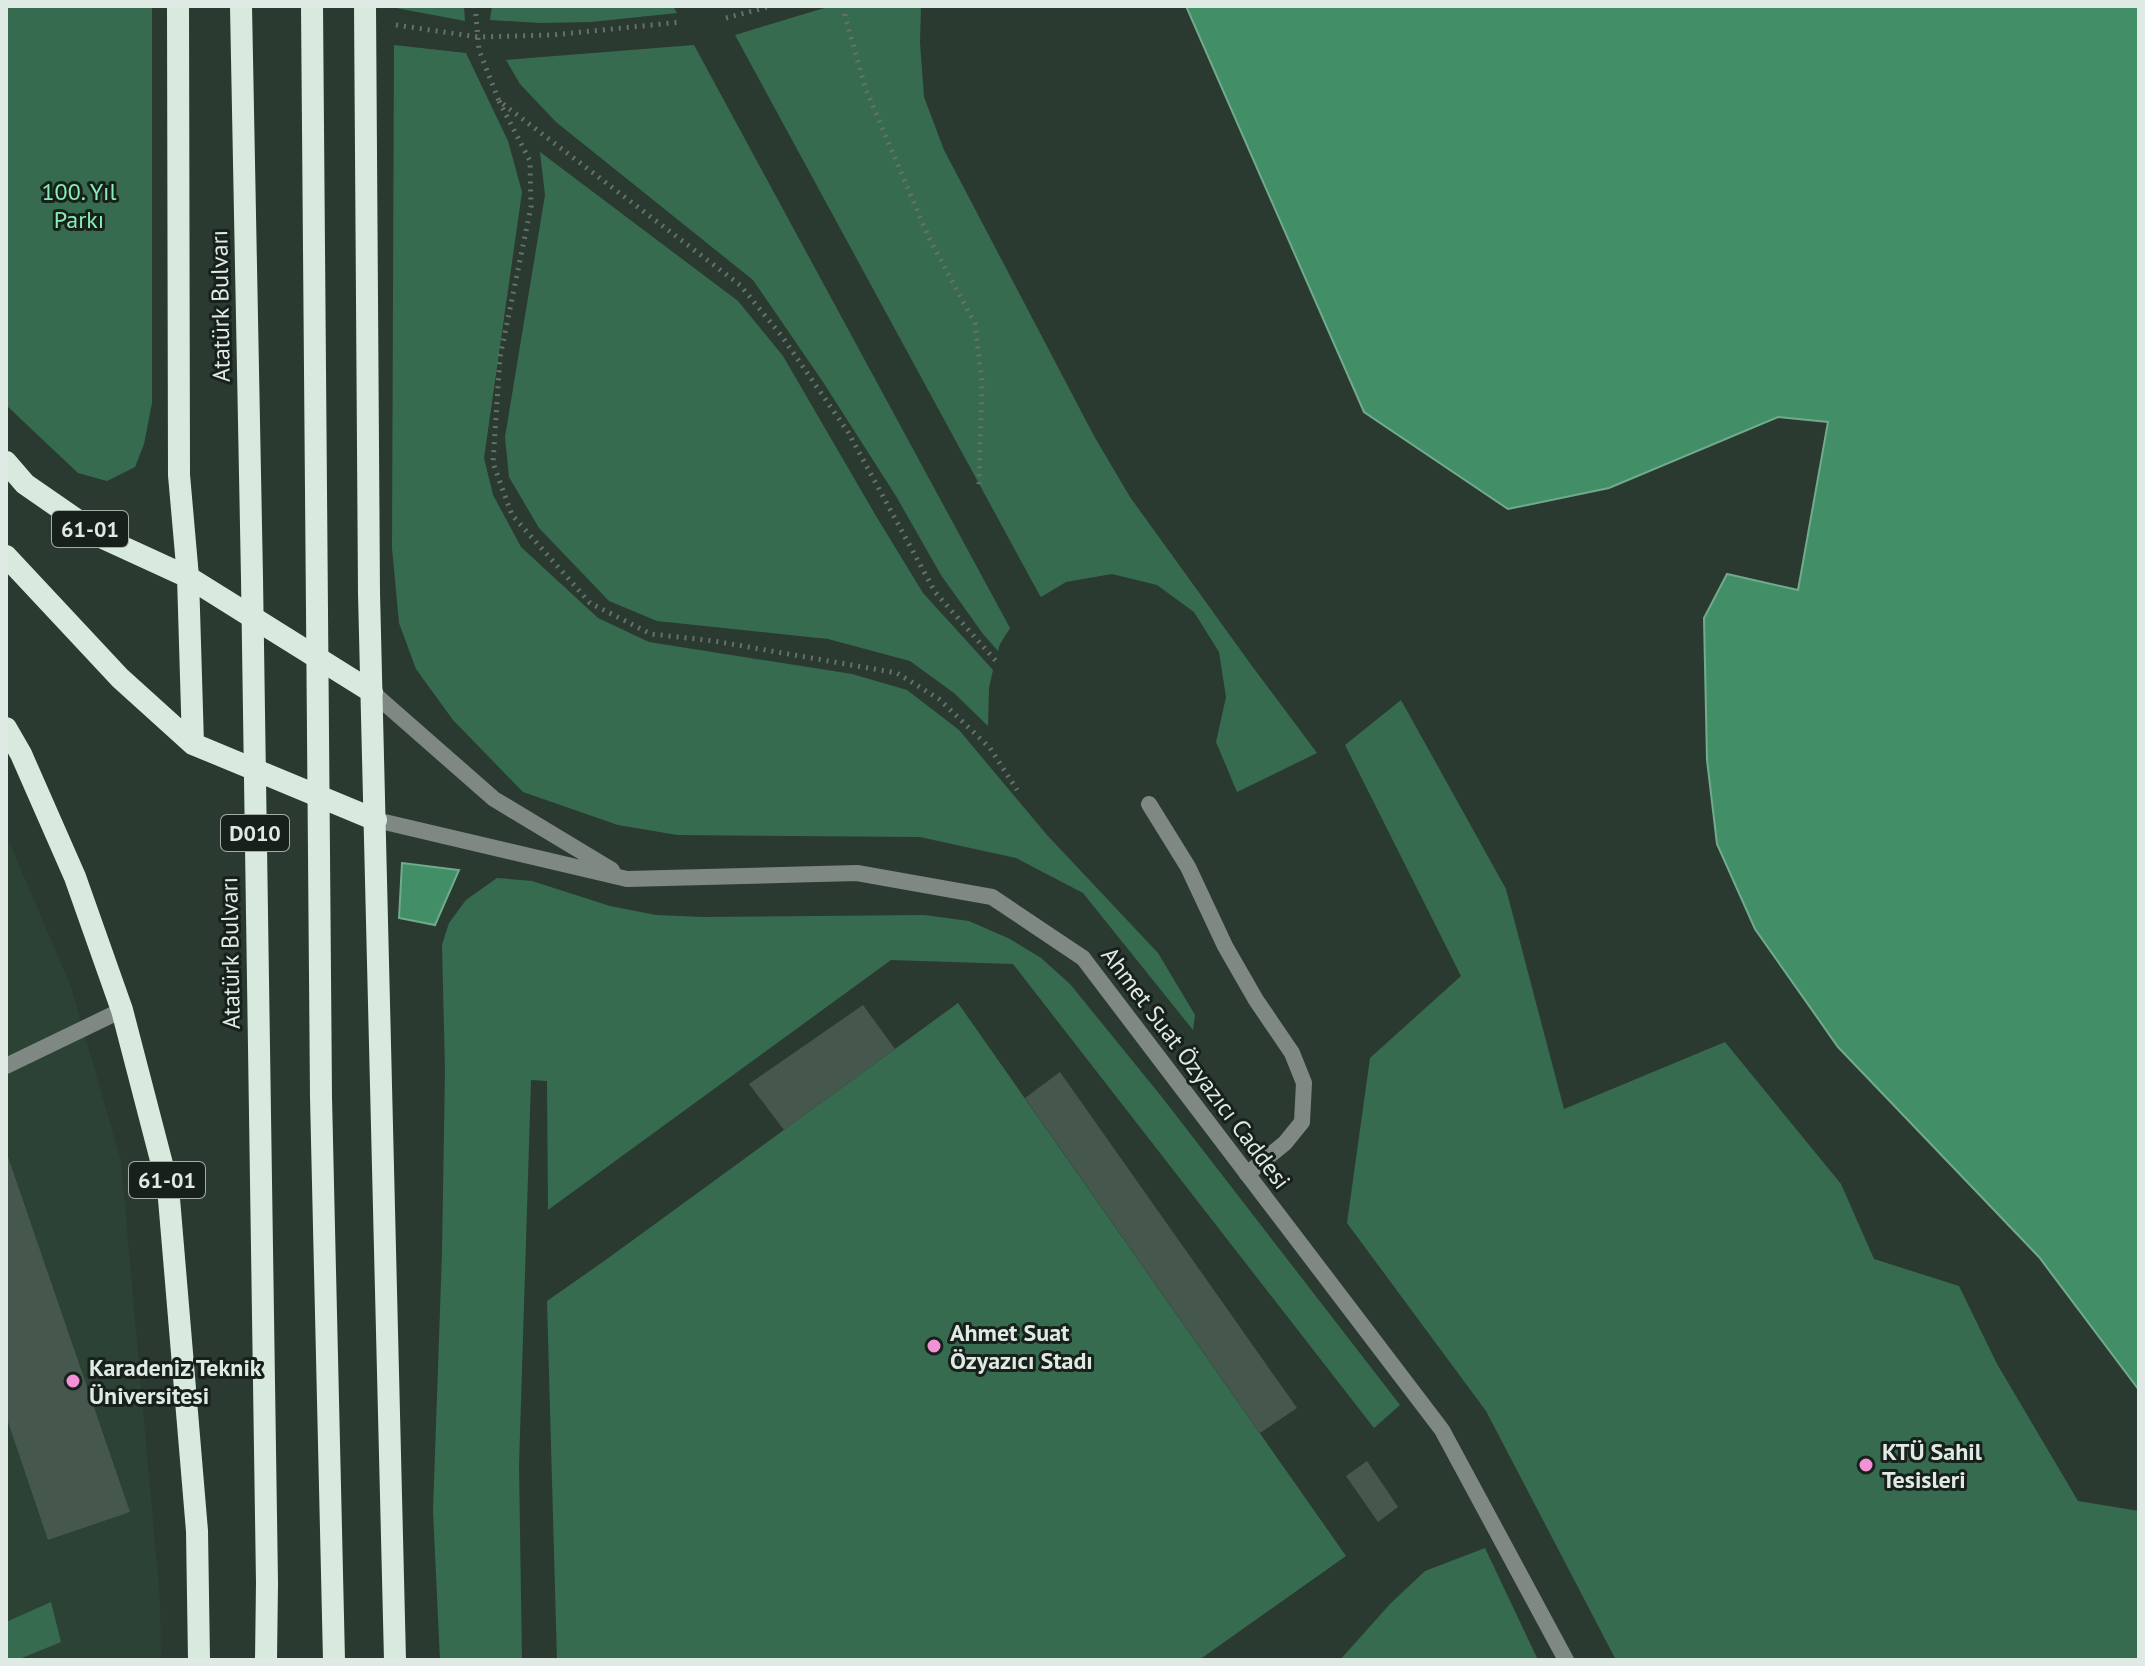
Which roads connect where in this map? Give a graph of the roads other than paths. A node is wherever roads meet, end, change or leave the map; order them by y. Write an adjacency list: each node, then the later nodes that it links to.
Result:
1 (178, 6): 7 (highway)
2 (241, 6): 18 (highway, Atatürk Bulvarı / D010, bridge)
3 (312, 6): 19 (highway, D010, bridge)
4 (365, 6): 8 (highway, bridge)
5 (6, 462): 7 (highway, 61-01)
6 (6, 556): 10 (highway)
7 (188, 577): 8 (highway, 61-01); 10 (highway)
8 (372, 692): 12 (highway); 13 (street)
9 (6, 728): 14 (highway, 61-01)
10 (193, 744): 12 (highway)
11 (1149, 804): 16 (street)
12 (376, 820): 13 (street, Ahmet Suat Özyazıcı Caddesi); 20 (highway)
13 (627, 879): 16 (street, Ahmet Suat Özyazıcı Caddesi)
14 (122, 1010): 15 (street); 17 (highway, 61-01)
15 (6, 1066)
16 (1247, 1174): 21 (street, Ahmet Suat Özyazıcı Caddesi)
17 (199, 1660)
18 (266, 1660)
19 (334, 1660)
20 (395, 1660)
21 (1566, 1660)

